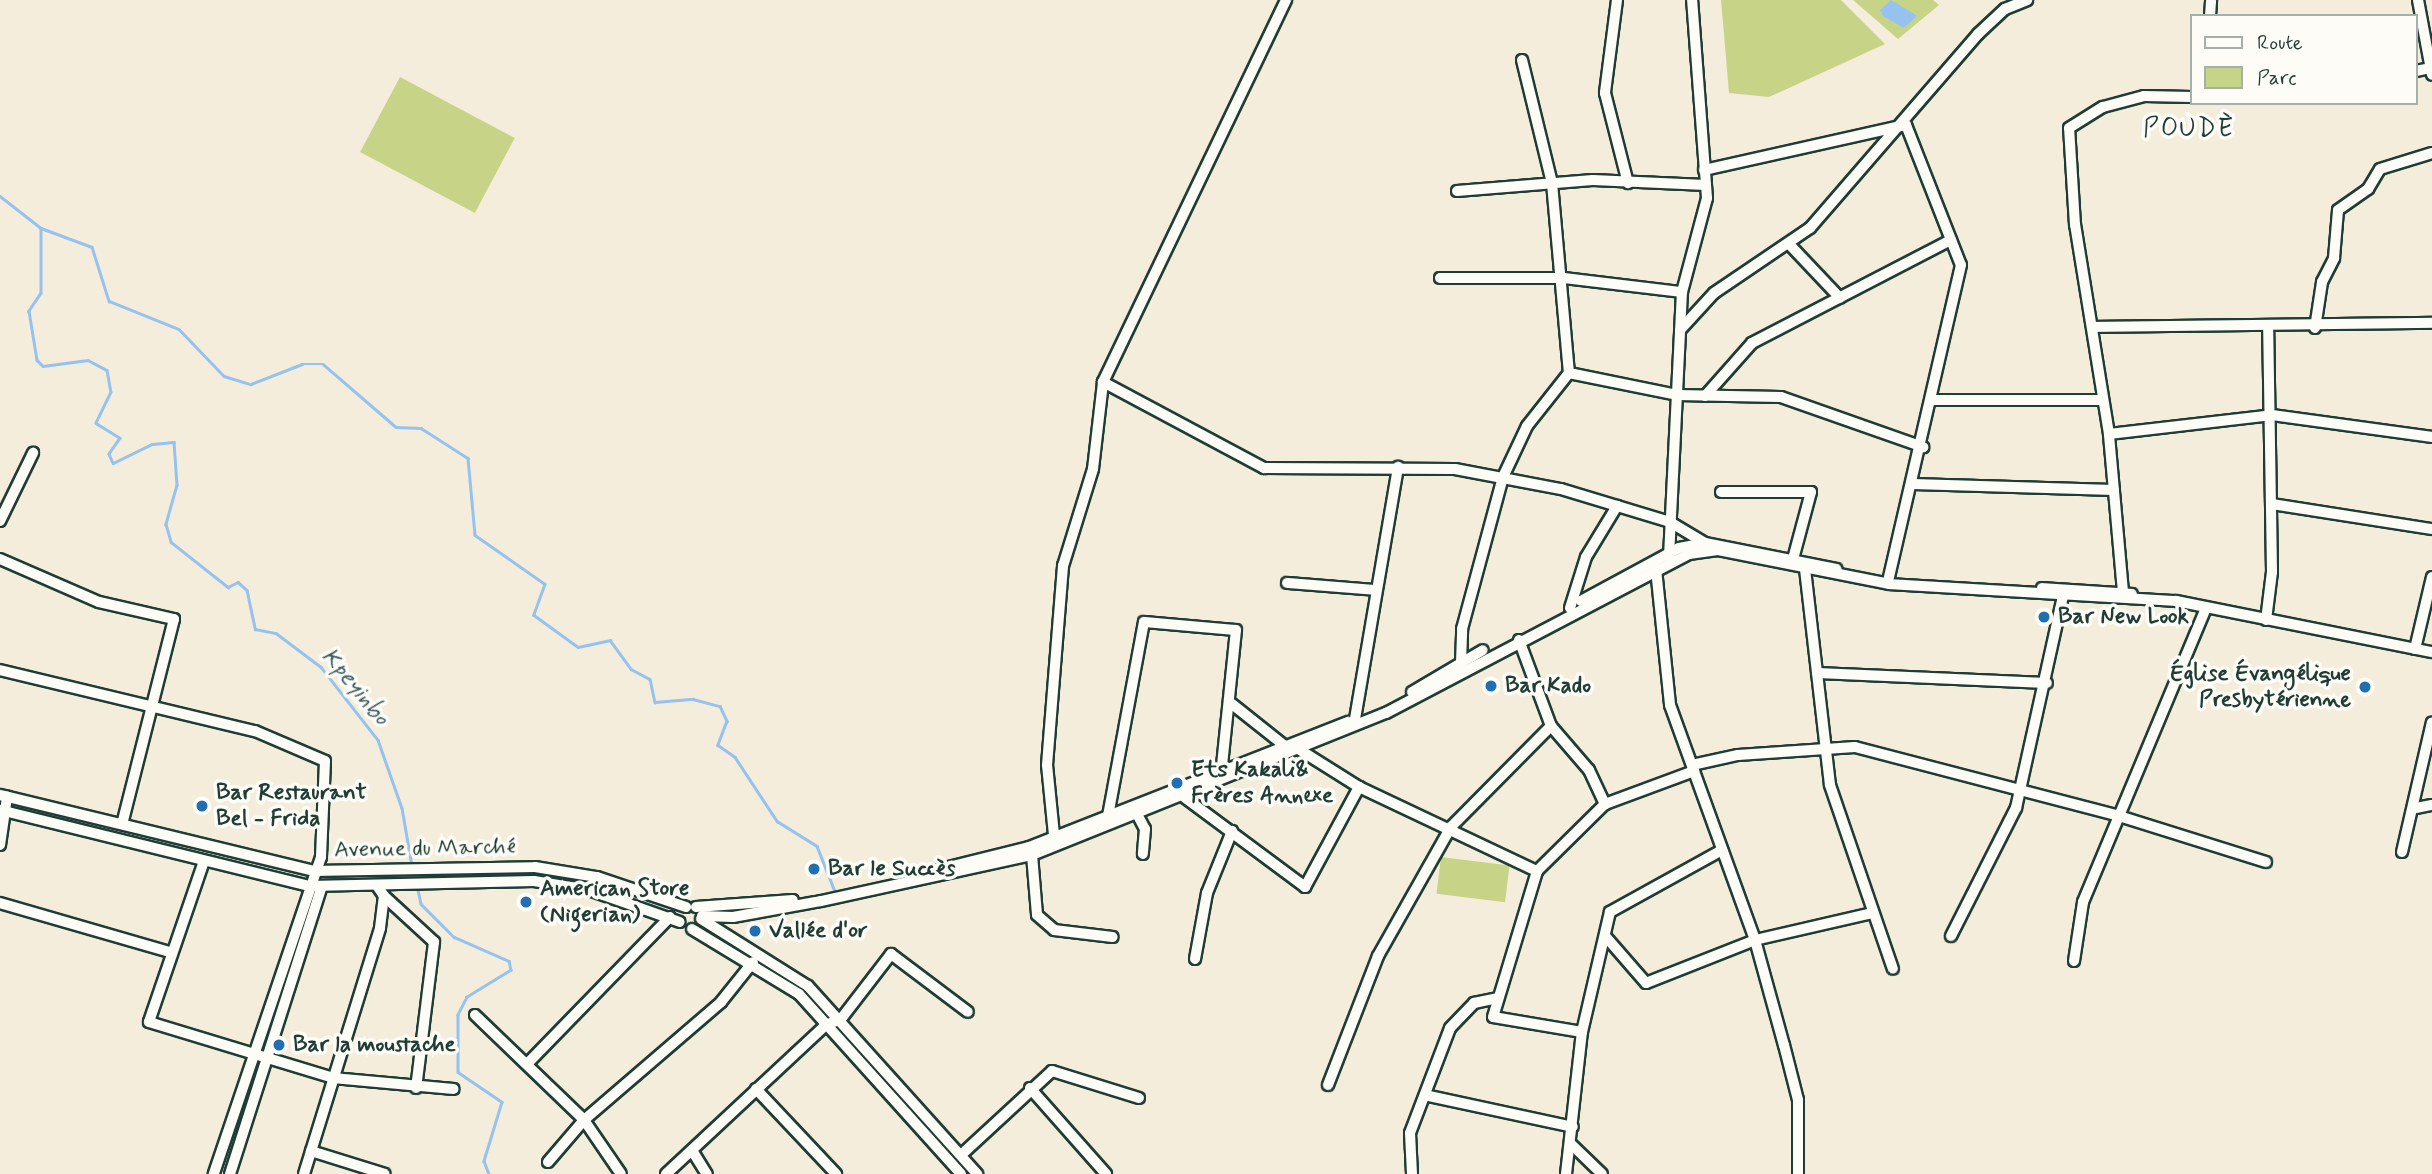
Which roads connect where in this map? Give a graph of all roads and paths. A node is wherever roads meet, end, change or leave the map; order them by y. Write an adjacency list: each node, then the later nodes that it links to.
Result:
1 (1286, 0): 28 (street)
2 (1617, 0): 13 (street)
3 (1692, 0): 11 (street)
4 (2027, 0): 9 (street)
5 (2418, 0): 7 (street)
6 (1522, 60): 12 (street)
7 (2431, 71)
8 (2190, 97): 23 (street)
9 (1906, 125): 11 (street); 16 (street); 17 (street)
10 (2432, 153): 25 (street)
11 (1704, 170): 14 (street)
12 (1552, 183): 13 (street); 15 (street); 19 (street)
13 (1628, 183): 14 (street)
14 (1706, 185): 20 (street)
15 (1457, 191)
16 (1951, 240): 21 (street); 31 (street)
17 (1789, 244): 21 (street); 26 (street)
18 (1440, 278): 19 (street)
19 (1564, 278): 20 (street); 27 (street)
20 (1682, 292): 26 (street)
21 (1840, 298): 30 (street)
22 (2432, 323): 25 (street)
23 (2093, 327): 24 (street); 32 (street)
24 (2268, 328): 25 (street); 33 (street)
25 (2315, 328)
26 (1680, 330): 29 (street)
27 (1569, 373): 29 (street); 39 (street)
28 (1103, 382): 38 (street); 95 (street)
29 (1677, 395): 30 (street); 46 (street)
30 (1705, 396): 36 (street)
31 (1933, 400): 32 (street); 36 (street)
32 (2103, 400): 34 (street)
33 (2272, 415): 34 (street); 35 (street); 43 (street)
34 (2109, 434): 41 (street)
35 (2432, 437)
36 (1923, 447): 40 (street)
37 (33, 453): 45 (street)
38 (1398, 467): 39 (street); 57 (street)
39 (1503, 477): 44 (street); 67 (street)
40 (1913, 484): 41 (street); 55 (street)
41 (2114, 490): 58 (street)
42 (1721, 492): 51 (street)
43 (2272, 504): 47 (street); 63 (street)
44 (1617, 506): 46 (street); 61 (street)
45 (0, 521)
46 (1670, 522): 48 (street); 49 (street)
47 (2432, 529)
48 (1705, 542): 49 (street); 51 (street)
49 (1669, 558): 52 (street); 53 (street); 61 (street)
50 (0, 559): 72 (street)
51 (1793, 559): 55 (street)
52 (1656, 569): 64 (street); 79 (street)
53 (1805, 569): 59 (street); 69 (street)
54 (2432, 577): 65 (street)
55 (1889, 578): 58 (street)
56 (1287, 583): 57 (street)
57 (1376, 590): 73 (street)
58 (2123, 592): 60 (street)
59 (2063, 596): 60 (street); 70 (street)
60 (2176, 601): 62 (street)
61 (1570, 608): 67 (street)
62 (2206, 608): 63 (street); 91 (street)
63 (2266, 620): 65 (street)
64 (1519, 640): 75 (street); 78 (street)
65 (2415, 649): 66 (street)
66 (2432, 652)
67 (1461, 663): 73 (street)
68 (0, 670): 72 (street)
69 (1817, 673): 70 (street); 76 (street)
70 (2047, 683): 82 (street)
71 (1232, 704): 77 (street); 80 (street); 90 (street)
72 (154, 706): 92 (street); 103 (street)
73 (1355, 719): 77 (street)
74 (2432, 722): 87 (street)
75 (1551, 726): 85 (street); 93 (street)
76 (1825, 746): 79 (street); 82 (street); 112 (street)
77 (1286, 747): 80 (street)
78 (1300, 750): 81 (street); 84 (street)
79 (1693, 768): 85 (street); 97 (street)
80 (1221, 774): 90 (street)
81 (1359, 787): 93 (street); 94 (street)
82 (2020, 790): 91 (street); 115 (street)
83 (4, 796): 88 (street); 92 (street, Avenue du Marché)
84 (1184, 797): 89 (street); 94 (street)
85 (1605, 804): 104 (street)
86 (2432, 805): 87 (street)
87 (2416, 808): 98 (street)
88 (2, 810): 96 (street); 101 (street, Avenue du Marché)
89 (1137, 814): 99 (street); 100 (street)
90 (1108, 816): 95 (street)
91 (2119, 816): 102 (street); 121 (street)
92 (122, 824): 103 (street, Avenue du Marché)
93 (1451, 827): 104 (street); 134 (street)
94 (1232, 831): 120 (street)
95 (1054, 835): 108 (street)
96 (0, 845)
97 (1722, 850): 117 (street); 118 (street)
98 (2402, 852)
99 (1143, 854)
100 (1032, 855): 108 (street); 116 (street)
101 (204, 861): 105 (street, Avenue du Marché); 119 (street)
102 (2266, 862)
103 (313, 871): 105 (street); 111 (street, Avenue du Marché)
104 (1537, 871): 124 (street)
105 (310, 886): 106 (street, Avenue du Marché); 130 (street)
106 (322, 886): 107 (street, Avenue du Marché); 131 (street)
107 (378, 887): 109 (street); 113 (street, Avenue du Marché)
108 (837, 895): 111 (street)
109 (384, 896): 133 (street); 135 (street)
110 (0, 903): 119 (street)
111 (696, 912): 113 (street); 114 (street); 127 (street)
112 (1873, 913): 118 (street); 123 (street)
113 (675, 920): 114 (street, Avenue du Marché); 132 (street)
114 (691, 929): 122 (street, Avenue du Marché)
115 (1951, 936)
116 (1113, 937)
117 (1606, 937): 118 (street); 129 (street)
118 (1755, 940): 162 (street)
119 (170, 952): 130 (street)
120 (1195, 959)
121 (2074, 961)
122 (753, 962): 128 (street, Avenue du Marché); 141 (street)
123 (1893, 969)
124 (1498, 998): 129 (street); 139 (street)
125 (968, 1012): 127 (street)
126 (475, 1015): 132 (street)
127 (841, 1019): 128 (street); 146 (street)
128 (826, 1025): 138 (street); 156 (street, Avenue du Marché)
129 (1582, 1032): 142 (street)
130 (250, 1055): 131 (street); 148 (street)
131 (265, 1059): 133 (street); 149 (street)
132 (527, 1064): 141 (street)
133 (333, 1078): 135 (street); 144 (street)
134 (1328, 1085)
135 (415, 1088): 137 (street)
136 (1030, 1088): 140 (street); 146 (street); 158 (street)
137 (453, 1089)
138 (756, 1089): 145 (street); 155 (street)
139 (1429, 1096): 142 (street); 159 (street)
140 (1139, 1098)
141 (584, 1120): 147 (street); 152 (street)
142 (1573, 1127): 143 (street)
143 (1571, 1144): 160 (street); 161 (street)
144 (311, 1151): 150 (street); 151 (street)
145 (693, 1152): 153 (street); 154 (street)
146 (961, 1155): 157 (street)
147 (548, 1162)
148 (214, 1174)
149 (230, 1174)
150 (304, 1174)
151 (385, 1174)
152 (621, 1174)
153 (666, 1174)
154 (707, 1174)
155 (836, 1174)
156 (961, 1174)
157 (977, 1174)
158 (1106, 1174)
159 (1412, 1174)
160 (1566, 1174)
161 (1602, 1174)
162 (1798, 1174)

